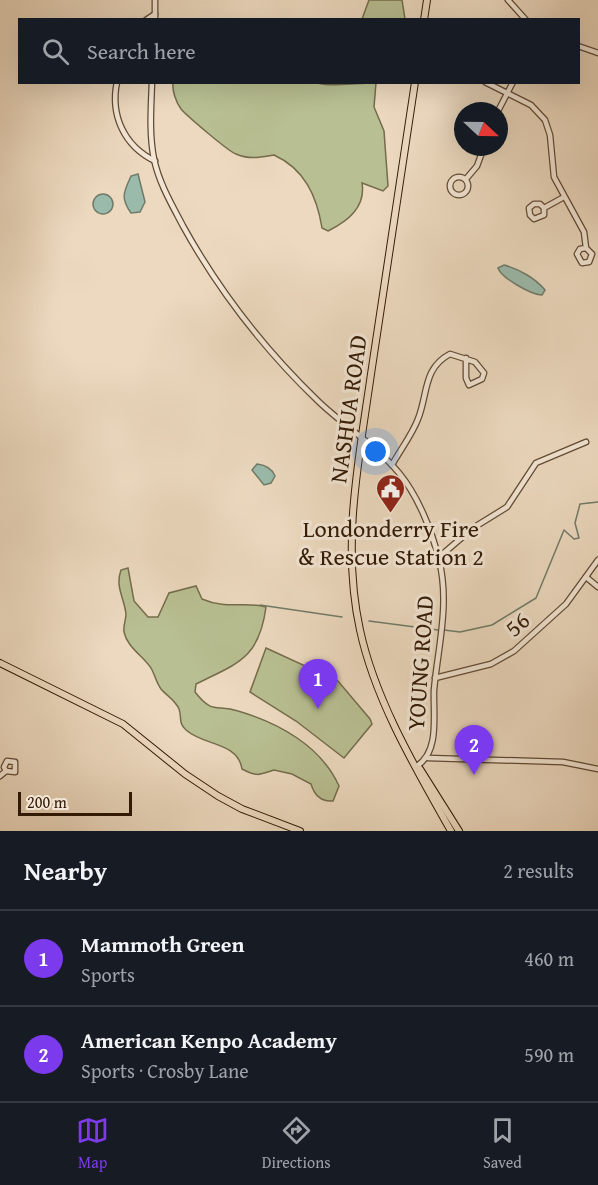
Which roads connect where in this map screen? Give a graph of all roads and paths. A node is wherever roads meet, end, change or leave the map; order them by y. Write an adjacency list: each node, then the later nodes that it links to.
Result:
1 (155, 0): 4 (street)
2 (427, 0): 5 (main road)
3 (508, 0): 6 (street)
4 (155, 17)
5 (424, 18)
6 (524, 18)
7 (580, 46): 8 (street)
8 (598, 53)
9 (117, 84): 17 (street)
10 (152, 84): 17 (street, YOUNG ROAD)
11 (415, 84): 23 (main road, NASHUA ROAD)
12 (489, 84): 14 (street)
13 (512, 84): 14 (street)
14 (507, 93): 15 (street); 19 (street)
15 (502, 102)
16 (481, 156): 18 (street)
17 (154, 161): 23 (street, YOUNG ROAD)
18 (466, 179)
19 (564, 197): 20 (street); 21 (street)
20 (544, 208)
21 (586, 248)
22 (466, 358): 22 (street); 25 (street)
23 (362, 439): 25 (street, YOUNG ROAD); 33 (main road, NASHUA ROAD)
24 (586, 442): 26 (street)
25 (392, 465): 26 (street, YOUNG ROAD)
26 (438, 558): 31 (street, YOUNG ROAD)
27 (598, 560): 28 (street, 56)
28 (586, 577): 29 (street); 31 (street, 56)
29 (598, 587)
30 (0, 663): 37 (main road)
31 (435, 678): 32 (street, YOUNG ROAD)
32 (428, 758): 33 (street, YOUNG ROAD); 34 (street)
33 (417, 766): 38 (main road, NASHUA ROAD); 39 (main road, NASHUA ROAD)
34 (598, 769)
35 (6, 771): 36 (street)
36 (0, 776)
37 (300, 831)
38 (451, 831)
39 (459, 831)

